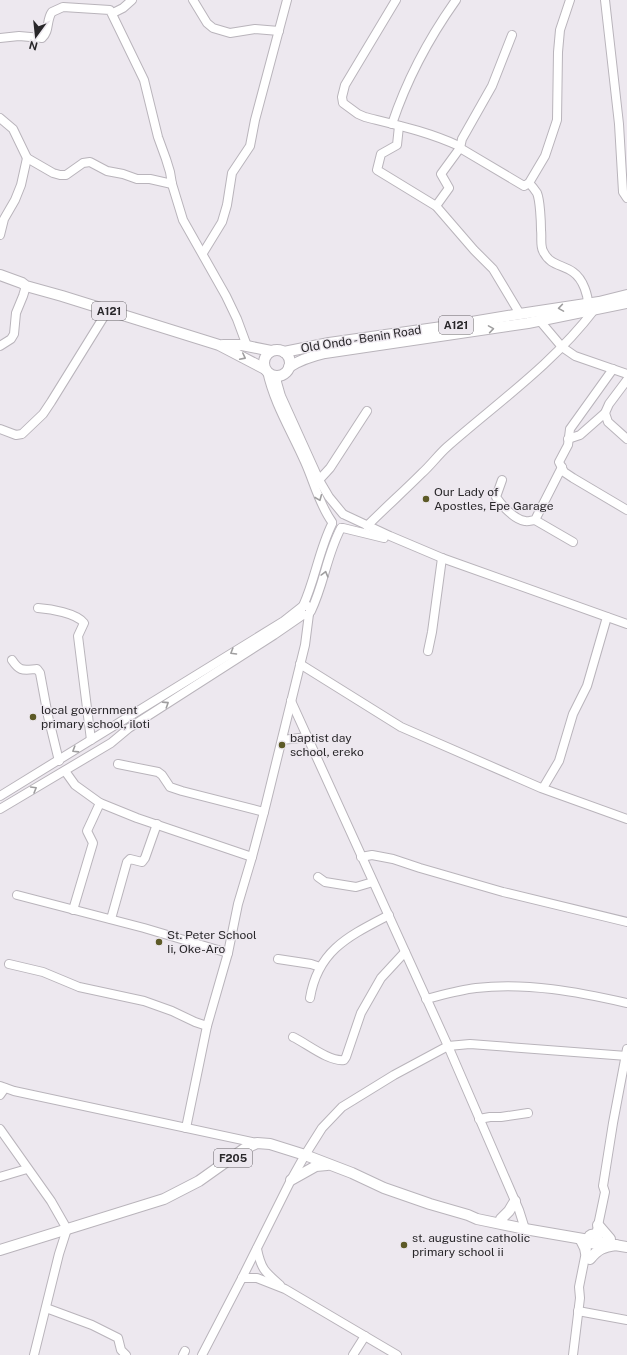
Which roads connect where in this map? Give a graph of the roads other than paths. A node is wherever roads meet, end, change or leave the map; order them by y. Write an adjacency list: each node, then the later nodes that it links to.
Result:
1 (132, 0): 8 (street)
2 (193, 0): 9 (street)
3 (286, 0): 9 (street)
4 (396, 0): 13 (street)
5 (456, 0): 13 (street)
6 (570, 0): 16 (street)
7 (605, 0): 18 (street)
8 (112, 13): 11 (street); 17 (street)
9 (279, 31): 21 (street)
10 (512, 35): 14 (street)
11 (0, 38)
12 (0, 118): 15 (street)
13 (396, 125): 14 (street); 19 (street)
14 (460, 148): 16 (street); 19 (street)
15 (27, 158): 17 (street); 20 (street)
16 (529, 183): 26 (street)
17 (172, 184): 21 (street)
18 (627, 198)
19 (436, 206): 28 (street)
20 (0, 235)
21 (203, 253): 32 (street)
22 (0, 275): 23 (main road, Old Ondo - Benin Road / A121)
23 (26, 286): 27 (main road, Old Ondo - Benin Road / A121); 31 (street)
24 (627, 295): 26 (main road, Old Ondo - Benin Road / A121)
25 (627, 303): 26 (main road, Old Ondo - Benin Road / A121)
26 (590, 309): 28 (main road, Old Ondo - Benin Road / A121, one-way to 28); 29 (main road, Old Ondo - Benin Road / A121); 33 (street)
27 (108, 310): 30 (main road, Old Ondo - Benin Road / A121); 44 (street)
28 (520, 314): 35 (main road, Old Ondo - Benin Road / A121)
29 (540, 321): 33 (street); 36 (main road, Old Ondo - Benin Road / A121, one-way to 29)
30 (220, 345): 32 (main road, Old Ondo - Benin Road / A121); 38 (main road, Old Ondo - Benin Road / A121, one-way to 38)
31 (0, 346)
32 (247, 346): 34 (main road, Old Ondo - Benin Road / A121)
33 (562, 347): 37 (street); 54 (street)
34 (271, 351): 35 (main road, Old Ondo - Benin Road); 38 (main road)
35 (284, 352): 36 (main road, Old Ondo - Benin Road)
36 (289, 367): 40 (main road, Old Ondo - Benin Road)
37 (613, 369): 39 (street); 45 (street)
38 (266, 370): 40 (main road, Old Ondo - Benin Road); 53 (street, one-way to 53)
39 (627, 374)
40 (277, 375): 48 (street)
41 (627, 380): 43 (street)
42 (367, 411): 48 (street)
43 (605, 413): 45 (street); 46 (street)
44 (0, 429)
45 (568, 439): 47 (street)
46 (627, 439)
47 (562, 467): 50 (street); 52 (street)
48 (319, 480): 51 (street)
49 (502, 480): 52 (street)
50 (627, 510)
51 (344, 514): 53 (street); 54 (street); 55 (street)
52 (535, 520): 56 (street)
53 (332, 523): 55 (street); 60 (street)
54 (367, 526): 57 (street)
55 (342, 528): 57 (street); 60 (street, one-way to 55)
56 (573, 542)
57 (414, 547): 58 (street)
58 (442, 558): 61 (street); 63 (street)
59 (38, 608): 68 (street)
60 (305, 611): 65 (street); 68 (street, one-way to 68); 72 (street, one-way to 60)
61 (607, 617): 62 (street); 73 (street)
62 (627, 624)
63 (428, 651)
64 (12, 660): 70 (street)
65 (300, 664): 66 (street); 73 (street)
66 (291, 701): 67 (street); 69 (street)
67 (308, 737): 69 (street); 81 (street)
68 (91, 740): 70 (street, one-way to 70)
69 (282, 740): 77 (street)
70 (59, 761): 74 (street)
71 (118, 764): 77 (street)
72 (65, 771): 75 (street); 76 (street, one-way to 72)
73 (543, 788): 78 (street)
74 (0, 796)
75 (100, 803): 79 (street); 85 (street)
76 (0, 809)
77 (264, 812): 80 (street)
78 (627, 819)
79 (157, 824): 80 (street); 87 (street)
80 (252, 857): 90 (street)
81 (361, 857): 83 (street); 88 (street)
82 (318, 877): 83 (street)
83 (373, 882): 86 (street)
84 (17, 895): 85 (street)
85 (73, 910): 87 (street)
86 (389, 915): 89 (street); 93 (street)
87 (111, 919): 90 (street)
88 (627, 922)
89 (405, 952): 95 (street); 98 (street)
90 (228, 953): 97 (street)
91 (278, 959): 93 (street)
92 (9, 964): 97 (street)
93 (320, 967): 94 (street)
94 (310, 998)
95 (426, 999): 96 (street); 99 (street)
96 (627, 1003)
97 (207, 1026): 104 (street)
98 (293, 1037)
99 (448, 1046): 100 (street); 103 (street); 107 (street)
100 (627, 1054): 117 (street)
101 (2, 1090): 104 (street)
102 (528, 1113): 103 (street)
103 (479, 1119): 112 (street)
104 (186, 1128): 106 (street)
105 (0, 1129): 109 (street)
106 (257, 1143): 107 (main road, F205); 116 (main road, F205)
107 (304, 1155): 108 (main road, F205); 111 (street)
108 (332, 1165): 111 (main road); 113 (main road, F205)
109 (27, 1169): 110 (street); 116 (street)
110 (0, 1177)
111 (290, 1180): 121 (street)
112 (514, 1201): 114 (main road); 115 (street)
113 (468, 1215): 114 (main road, F205); 115 (main road, F205)
114 (501, 1219): 115 (main road, F205)
115 (524, 1226): 117 (main road, F205)
116 (67, 1229): 122 (main road, F205); 126 (street)
117 (592, 1237): 118 (main road, F205); 123 (street); 123 (main road)
118 (613, 1242): 119 (main road, F205); 120 (main road, F205); 123 (main road)
119 (627, 1242)
120 (627, 1247)
121 (257, 1249): 124 (street); 125 (street)
122 (0, 1250)
123 (588, 1256): 127 (street)
124 (242, 1278): 125 (street); 134 (street)
125 (285, 1289): 129 (street)
126 (46, 1308): 130 (street); 131 (street)
127 (578, 1311): 128 (street); 137 (street)
128 (627, 1320)
129 (365, 1336): 135 (street); 136 (street)
130 (119, 1346): 132 (street); 133 (street)
131 (34, 1355)
132 (114, 1355)
133 (126, 1355)
134 (202, 1355)
135 (353, 1355)
136 (397, 1355)
137 (573, 1355)

